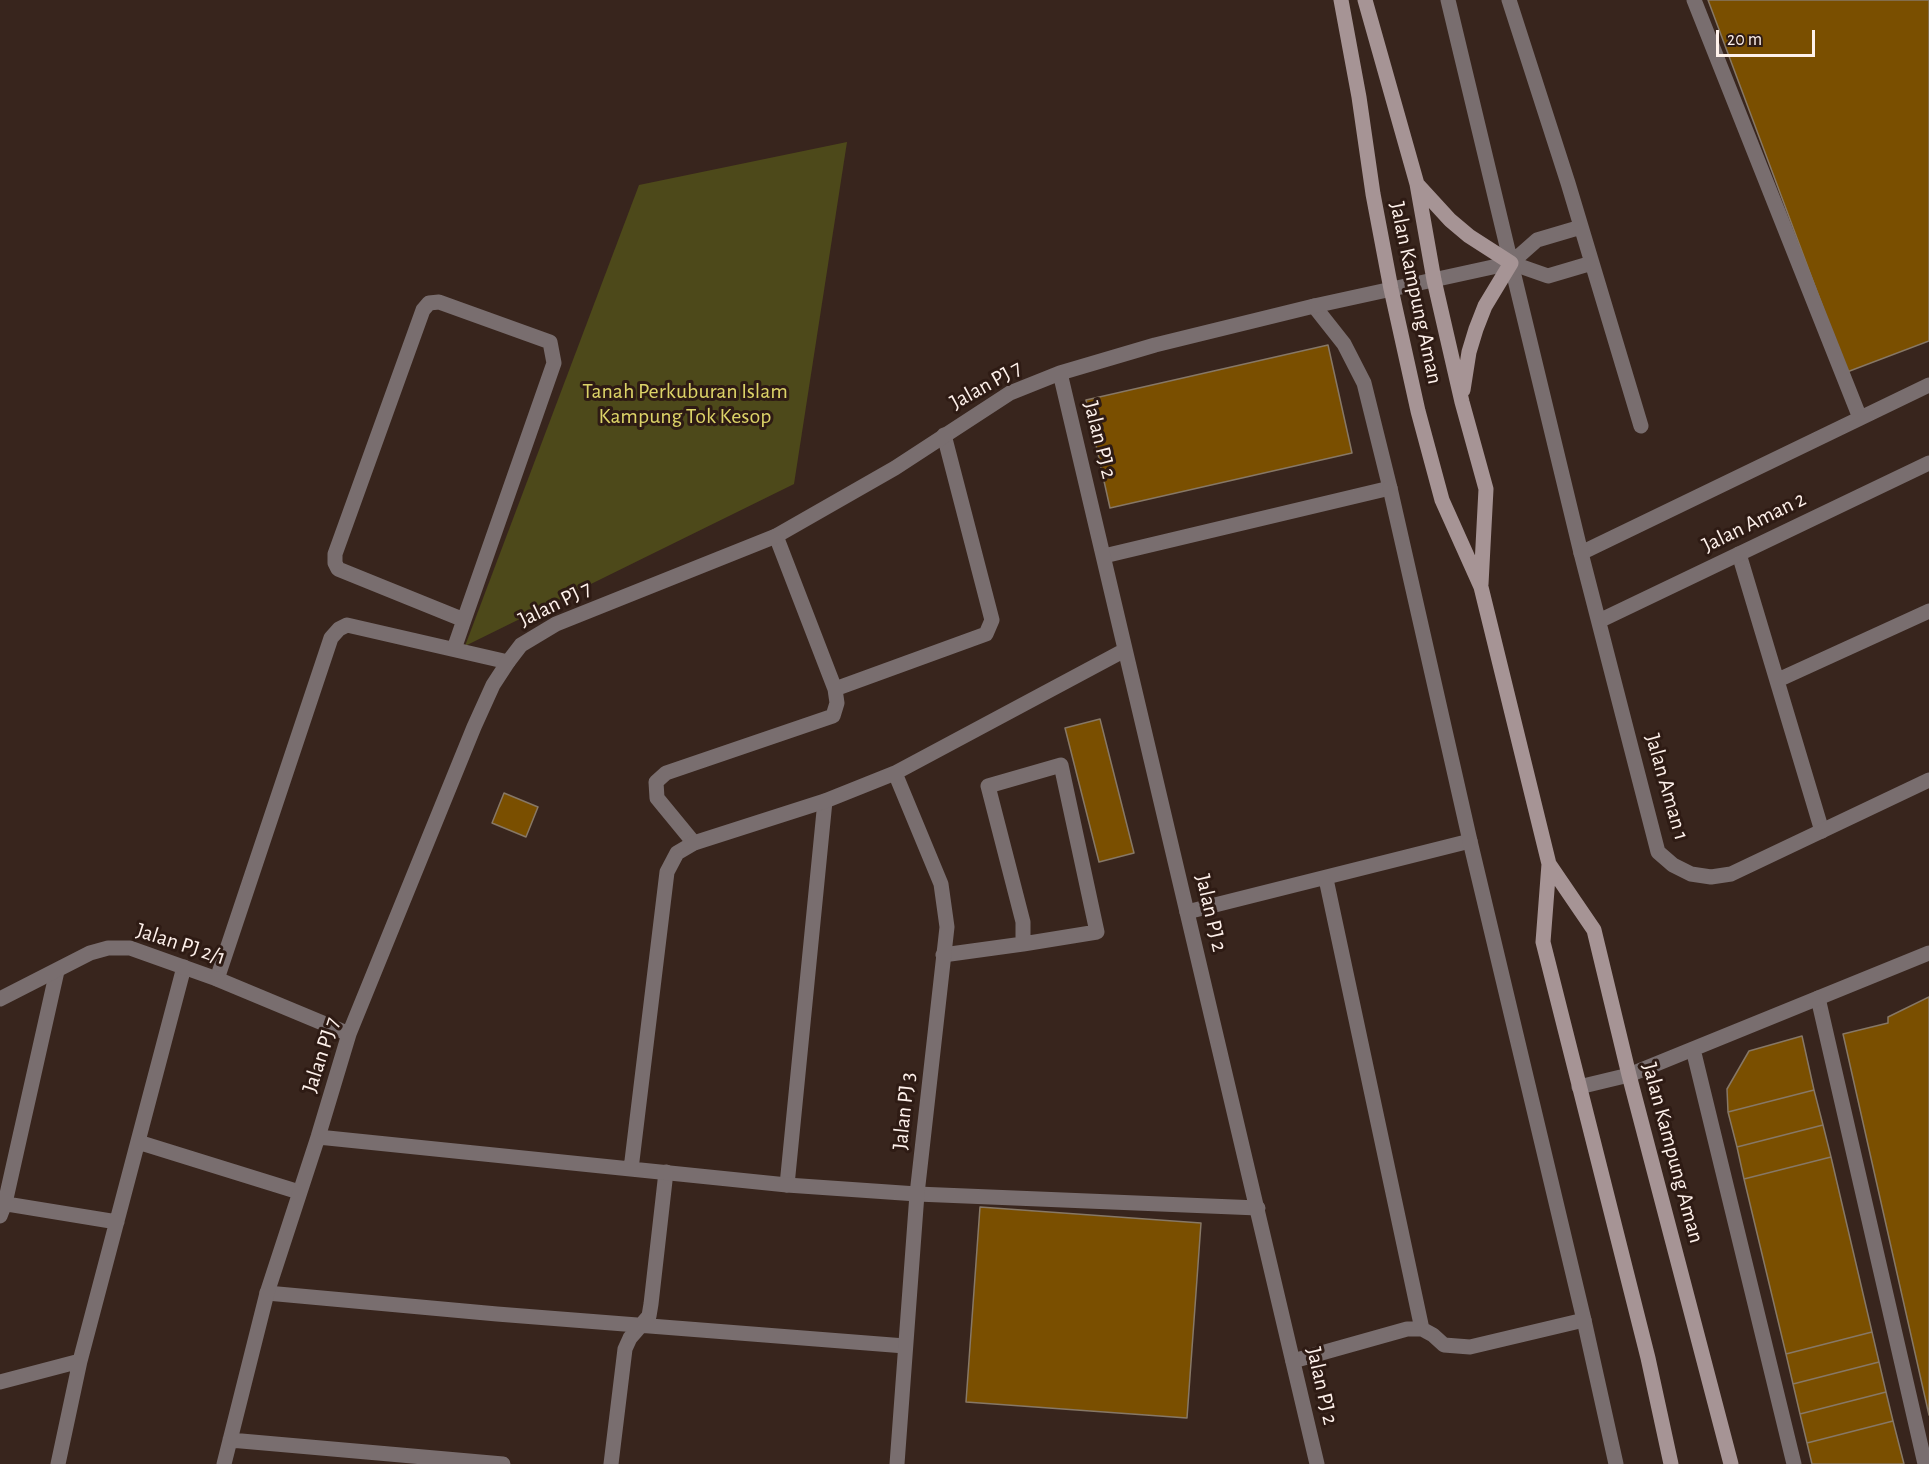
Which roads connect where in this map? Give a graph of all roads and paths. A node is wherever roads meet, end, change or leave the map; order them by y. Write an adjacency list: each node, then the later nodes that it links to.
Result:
1 (1341, 0): 11 (street, Jalan Kampung Aman)
2 (1365, 0): 6 (street, Jalan Kampung Aman)
3 (1448, 0): 9 (street, Jalan Aman 1)
4 (1509, 0): 7 (street)
5 (1694, 0): 16 (street)
6 (1417, 184): 9 (street); 10 (street, Jalan Kampung Aman)
7 (1581, 226): 8 (street); 9 (street)
8 (1592, 263): 9 (street); 17 (street)
9 (1511, 264): 10 (street, Jalan PJ 7); 15 (street); 22 (street, Jalan Aman 1)
10 (1434, 280): 11 (street, Jalan PJ 7); 15 (street, Jalan Kampung Aman)
11 (1391, 289): 12 (street, Jalan PJ 7); 25 (street, Jalan Kampung Aman)
12 (1314, 306): 13 (street, Jalan PJ 7); 20 (street)
13 (1060, 373): 18 (street, Jalan PJ 7); 24 (street, Jalan PJ 2)
14 (1929, 385): 16 (street)
15 (1462, 402): 25 (street, Jalan Kampung Aman)
16 (1860, 418): 22 (street)
17 (1641, 426)
18 (944, 435): 21 (street, Jalan PJ 7); 33 (street)
19 (1929, 463): 23 (street, Jalan Aman 2)
20 (1390, 488): 24 (street); 38 (street)
21 (776, 536): 31 (street, Jalan PJ 7); 33 (street)
22 (1581, 553): 28 (street, Jalan Aman 1)
23 (1740, 554): 28 (street, Jalan Aman 2); 32 (street)
24 (1104, 556): 30 (street, Jalan PJ 2)
25 (1481, 587): 40 (street, Jalan Kampung Aman)
26 (1929, 611): 32 (street)
27 (464, 620): 27 (street); 29 (street)
28 (1599, 621): 37 (street, Jalan Aman 1)
29 (454, 649): 31 (street); 48 (street)
30 (1125, 650): 34 (street); 42 (street, Jalan PJ 2)
31 (508, 662): 51 (street, Jalan PJ 7)
32 (1778, 680): 37 (street)
33 (835, 689): 39 (street)
34 (895, 772): 36 (street); 45 (street, Jalan PJ 3)
35 (1929, 780): 37 (street, Jalan Aman 1)
36 (825, 801): 39 (street); 59 (street)
37 (1822, 831)
38 (1470, 841): 41 (street); 66 (street)
39 (694, 843): 57 (street)
40 (1548, 864): 53 (street, Jalan Kampung Aman); 54 (street, Jalan Kampung Aman)
41 (1326, 879): 42 (street); 68 (street)
42 (1187, 912): 63 (street, Jalan PJ 2)
43 (1023, 944): 43 (street); 45 (street)
44 (1929, 953): 49 (street)
45 (943, 955): 61 (street, Jalan PJ 3)
46 (184, 967): 47 (street, Jalan PJ 2/1); 48 (street, Jalan PJ 2/1); 56 (street)
47 (57, 971): 50 (street, Jalan PJ 2/1); 62 (street)
48 (217, 979): 51 (street, Jalan PJ 2/1)
49 (1818, 998): 52 (street); 84 (street)
50 (0, 999)
51 (350, 1034): 55 (street, Jalan PJ 7)
52 (1694, 1049): 53 (street); 83 (street)
53 (1629, 1075): 54 (street); 82 (street, Jalan Kampung Aman)
54 (1579, 1087): 81 (street, Jalan Kampung Aman)
55 (318, 1137): 57 (street); 60 (street, Jalan PJ 7)
56 (138, 1142): 60 (street); 64 (street)
57 (631, 1169): 58 (street)
58 (666, 1172): 59 (street); 67 (street)
59 (788, 1185): 61 (street)
60 (299, 1192): 65 (street, Jalan PJ 7)
61 (917, 1194): 63 (street); 69 (street, Jalan PJ 3)
62 (2, 1208): 64 (street)
63 (1258, 1208): 71 (street, Jalan PJ 2)
64 (117, 1222): 70 (street)
65 (267, 1293): 67 (street); 73 (street, Jalan PJ 7)
66 (1584, 1320): 68 (street); 80 (street)
67 (640, 1325): 69 (street); 77 (street)
68 (1422, 1329): 71 (street)
69 (905, 1346): 78 (street, Jalan PJ 3)
70 (80, 1361): 72 (street); 74 (street)
71 (1293, 1361): 79 (street, Jalan PJ 2)
72 (0, 1382)
73 (230, 1440): 75 (street, Jalan PJ 7); 76 (street)
74 (58, 1464)
75 (224, 1464)
76 (503, 1464)
77 (611, 1464)
78 (897, 1464)
79 (1317, 1464)
80 (1616, 1464)
81 (1671, 1464)
82 (1731, 1464)
83 (1794, 1464)
84 (1925, 1464)

